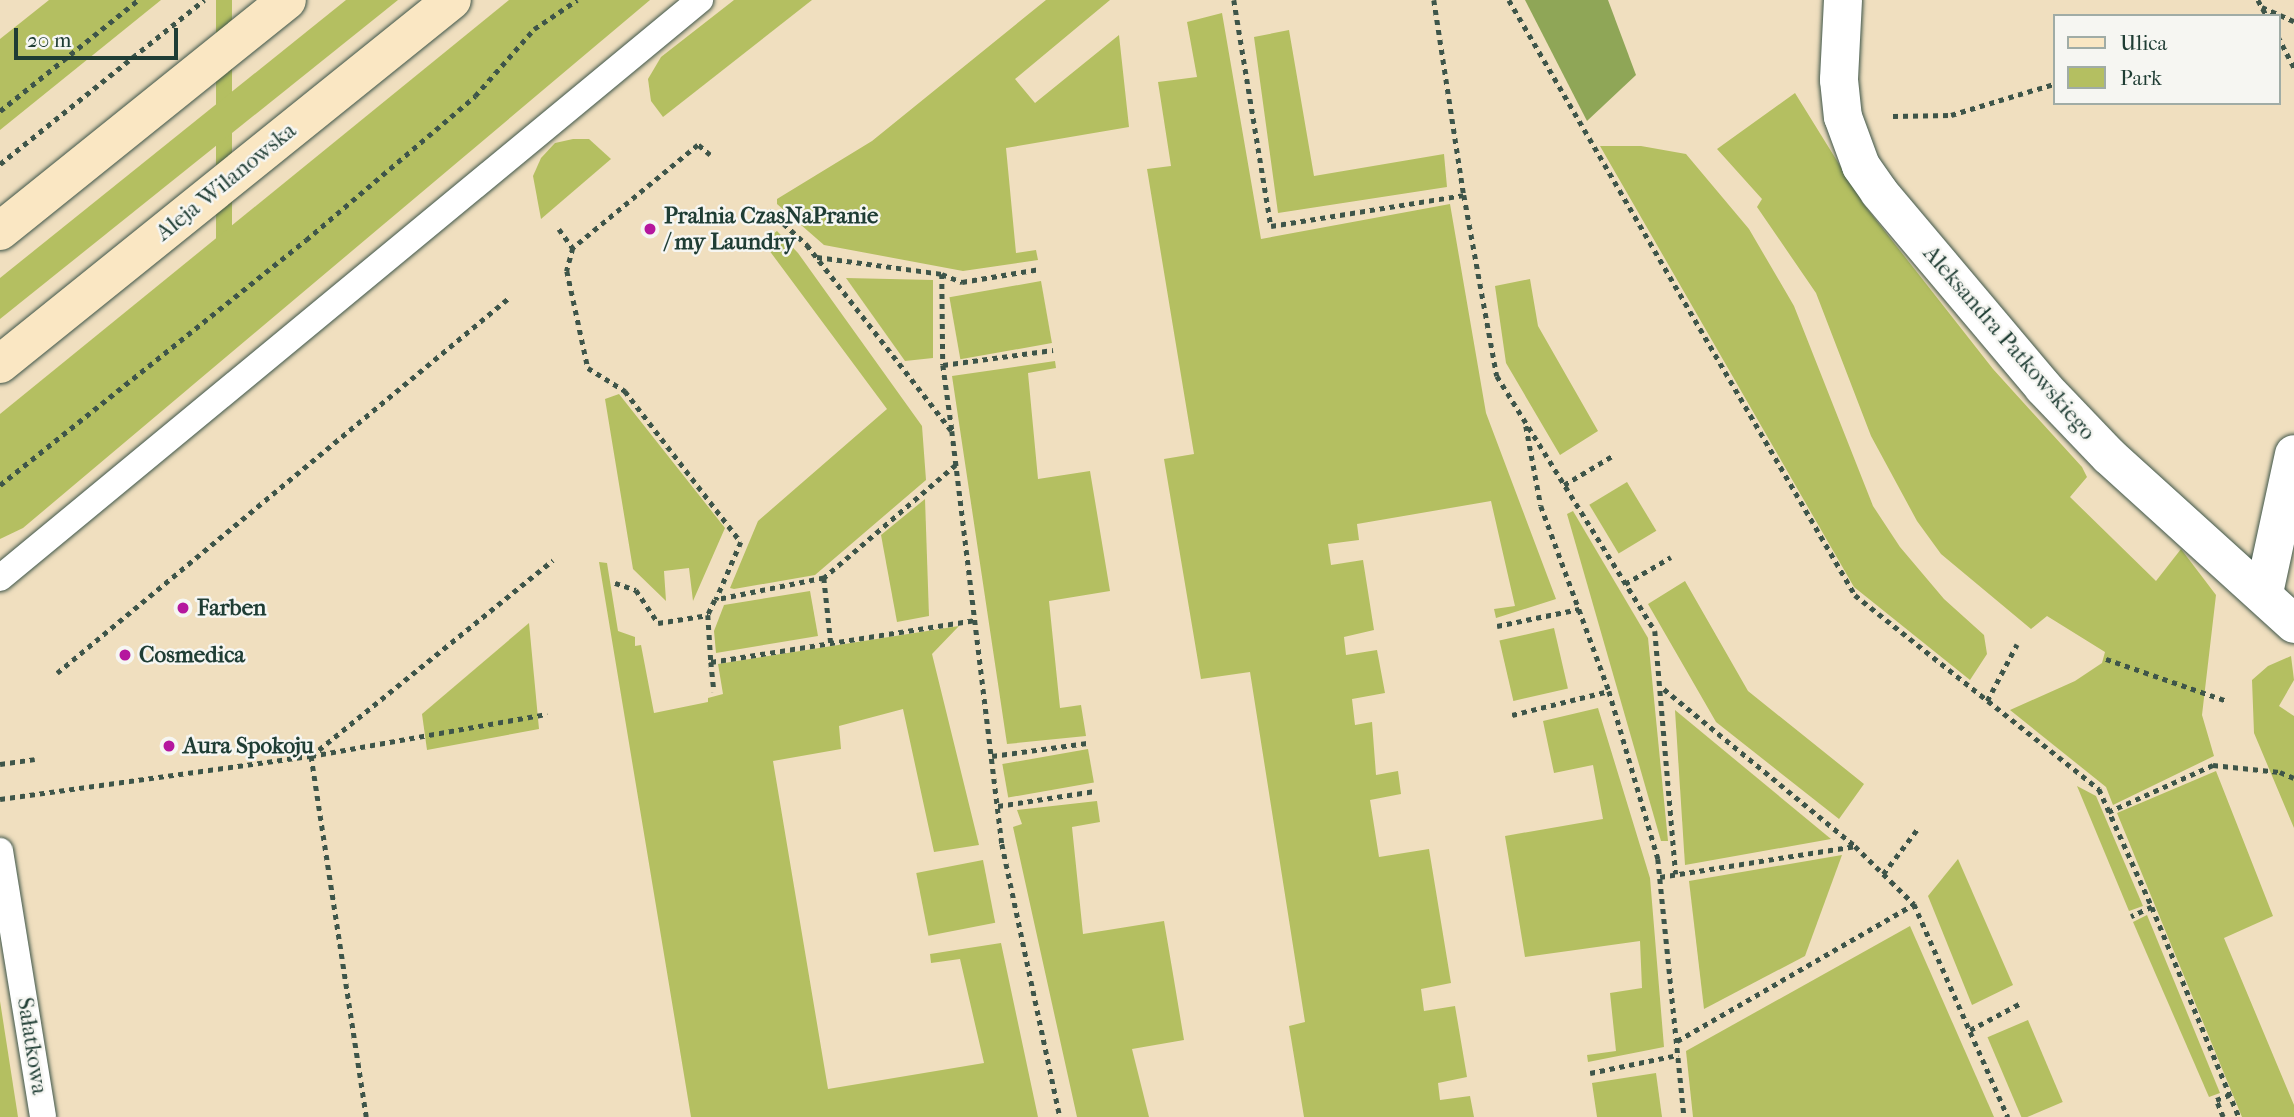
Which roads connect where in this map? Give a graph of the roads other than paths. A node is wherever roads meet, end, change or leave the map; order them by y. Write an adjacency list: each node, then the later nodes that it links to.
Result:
1 (287, 0): 5 (main road)
2 (452, 0): 6 (main road, Aleja Wilanowska)
3 (700, 0): 8 (lane)
4 (1843, 0): 9 (street, Aleksandra Patkowskiego)
5 (0, 231)
6 (0, 365)
7 (2294, 454): 9 (street)
8 (0, 578)
9 (2264, 593): 10 (street, Aleksandra Patkowskiego)
10 (2294, 624)
11 (0, 851): 12 (lane, Sałatkowa)
12 (43, 1117)

